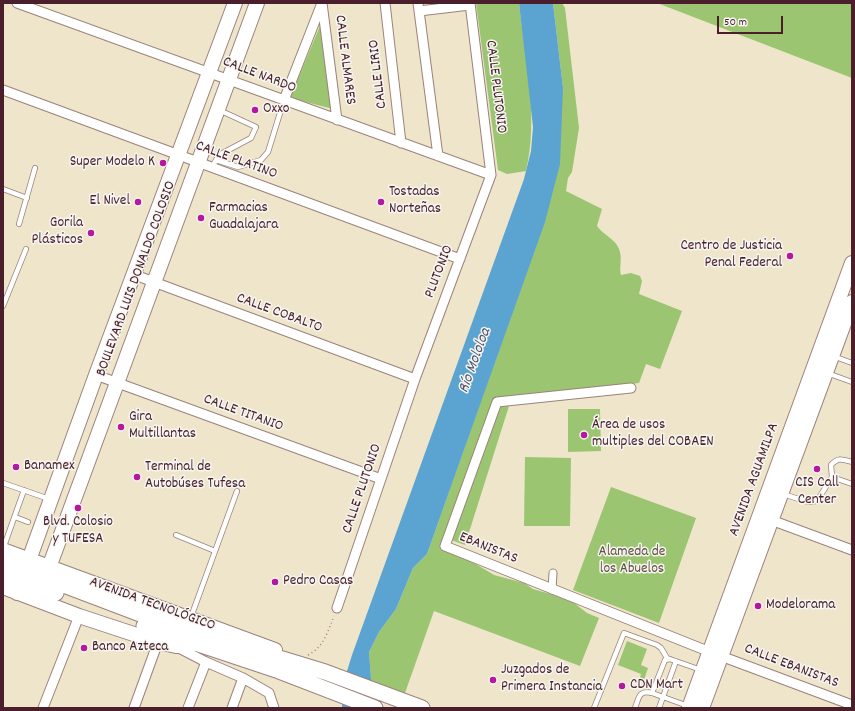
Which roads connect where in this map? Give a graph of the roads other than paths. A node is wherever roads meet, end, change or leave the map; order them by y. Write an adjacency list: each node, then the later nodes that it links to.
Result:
1 (17, 3): 9 (street, CALLE NARDO)
2 (45, 3): 9 (street)
3 (235, 3): 10 (main road, BOULEVARD LUIS DONALDO COLOSIO)
4 (257, 3): 11 (main road, BOULEVARD LUIS DONALDO COLOSIO)
5 (322, 3): 13 (street); 15 (street, CALLE ALMARES)
6 (385, 3): 16 (street, CALLE LIRIO)
7 (470, 4): 8 (street); 21 (street, CALLE PLUTONIO)
8 (419, 7): 18 (street)
9 (42, 12): 10 (street, CALLE NARDO)
10 (209, 72): 11 (street, CALLE NARDO); 17 (main road, BOULEVARD LUIS DONALDO COLOSIO)
11 (228, 79): 13 (street, CALLE NARDO); 14 (main road, BOULEVARD LUIS DONALDO COLOSIO)
12 (3, 90): 17 (street, CALLE PLATINO)
13 (284, 100): 15 (street, CALLE NARDO); 19 (lane)
14 (218, 110): 19 (main road, BOULEVARD LUIS DONALDO COLOSIO); 19 (lane)
15 (337, 120): 16 (street, CALLE NARDO)
16 (401, 143): 18 (street, CALLE NARDO)
17 (179, 155): 19 (street, CALLE PLATINO); 28 (main road, BOULEVARD LUIS DONALDO COLOSIO)
18 (438, 156): 21 (street, CALLE NARDO)
19 (209, 163): 26 (street, CALLE PLATINO); 29 (main road, BOULEVARD LUIS DONALDO COLOSIO)
20 (35, 168): 23 (lane)
21 (491, 175): 26 (street, PLUTONIO)
22 (3, 189): 23 (lane)
23 (27, 198): 24 (lane)
24 (19, 224)
25 (26, 249): 31 (lane)
26 (460, 259): 36 (street, PLUTONIO)
27 (852, 263): 49 (main road, AVENIDA AGUAMILPA)
28 (134, 275): 29 (street, CALLE COBALTO); 35 (main road, BOULEVARD LUIS DONALDO COLOSIO)
29 (154, 283): 36 (street, CALLE COBALTO); 37 (main road, BOULEVARD LUIS DONALDO COLOSIO)
30 (852, 302): 32 (main road, AVENIDA AGUAMILPA)
31 (3, 306)
32 (832, 356): 33 (lane); 34 (main road, AVENIDA AGUAMILPA)
33 (852, 363)
34 (826, 373): 38 (lane); 49 (main road, AVENIDA AGUAMILPA)
35 (96, 375): 37 (street, CALLE TITANIO); 40 (main road, BOULEVARD LUIS DONALDO COLOSIO)
36 (415, 378): 44 (street, CALLE PLUTONIO)
37 (117, 382): 41 (main road, BOULEVARD LUIS DONALDO COLOSIO); 44 (street, CALLE TITANIO)
38 (852, 382)
39 (631, 388): 65 (street, EBANISTAS)
40 (68, 450): 41 (main road); 50 (main road, BOULEVARD LUIS DONALDO COLOSIO)
41 (89, 458): 63 (main road, BOULEVARD LUIS DONALDO COLOSIO)
42 (852, 462): 43 (lane)
43 (832, 477): 46 (lane); 49 (lane)
44 (381, 479): 66 (street, CALLE PLUTONIO)
45 (3, 483): 47 (lane)
46 (852, 484)
47 (24, 490): 50 (lane); 51 (lane)
48 (237, 491): 58 (lane)
49 (775, 492): 52 (main road, AVENIDA AGUAMILPA); 54 (main road, AVENIDA AGUAMILPA)
50 (50, 500): 62 (main road, BOULEVARD LUIS DONALDO COLOSIO)
51 (15, 517): 53 (lane); 56 (lane)
52 (772, 520): 54 (main road); 57 (street); 72 (main road, AVENIDA AGUAMILPA)
53 (28, 522)
54 (753, 533): 72 (main road, AVENIDA AGUAMILPA)
55 (176, 535): 58 (lane)
56 (3, 549): 62 (main road, AVENIDA TECNOLÓGICO)
57 (852, 550)
58 (215, 551): 68 (lane)
59 (3, 562): 62 (highway, AVENIDA TECNOLÓGICO)
60 (552, 573): 65 (street)
61 (3, 574): 62 (highway, AVENIDA TECNOLÓGICO)
62 (23, 576): 63 (highway, AVENIDA TECNOLÓGICO); 63 (main road, AVENIDA TECNOLÓGICO); 64 (main road, AVENIDA TECNOLÓGICO)
63 (43, 583): 67 (main road, AVENIDA TECNOLÓGICO); 68 (main road, AVENIDA TECNOLÓGICO); 70 (highway, AVENIDA TECNOLÓGICO); 76 (highway, AVENIDA TECNOLÓGICO)
64 (3, 587)
65 (552, 590): 72 (street, EBANISTAS)
66 (337, 608)
67 (79, 616): 69 (main road, AVENIDA TECNOLÓGICO); 83 (street)
68 (191, 619): 76 (main road, AVENIDA TECNOLÓGICO)
69 (158, 642): 71 (main road, AVENIDA TECNOLÓGICO); 84 (street)
70 (193, 644): 71 (main road, AVENIDA TECNOLÓGICO); 88 (highway, AVENIDA TECNOLÓGICO)
71 (176, 646): 75 (street)
72 (715, 654): 77 (main road, AVENIDA AGUAMILPA); 81 (street, CALLE EBANISTAS); 82 (main road, AVENIDA AGUAMILPA)
73 (670, 659): 74 (lane); 79 (lane); 90 (lane)
74 (676, 661): 77 (lane); 80 (lane)
75 (206, 662): 78 (street); 85 (street)
76 (299, 664): 89 (highway, AVENIDA TECNOLÓGICO)
77 (703, 671): 82 (main road, AVENIDA AGUAMILPA)
78 (243, 678): 86 (street); 87 (street)
79 (652, 693): 80 (lane); 91 (lane)
80 (663, 697): 82 (lane); 92 (lane)
81 (852, 705)
82 (694, 707)
83 (43, 708)
84 (134, 708)
85 (188, 708)
86 (232, 708)
87 (274, 708)
88 (375, 708)
89 (422, 708)
90 (594, 708)
91 (635, 708)
92 (659, 708)

